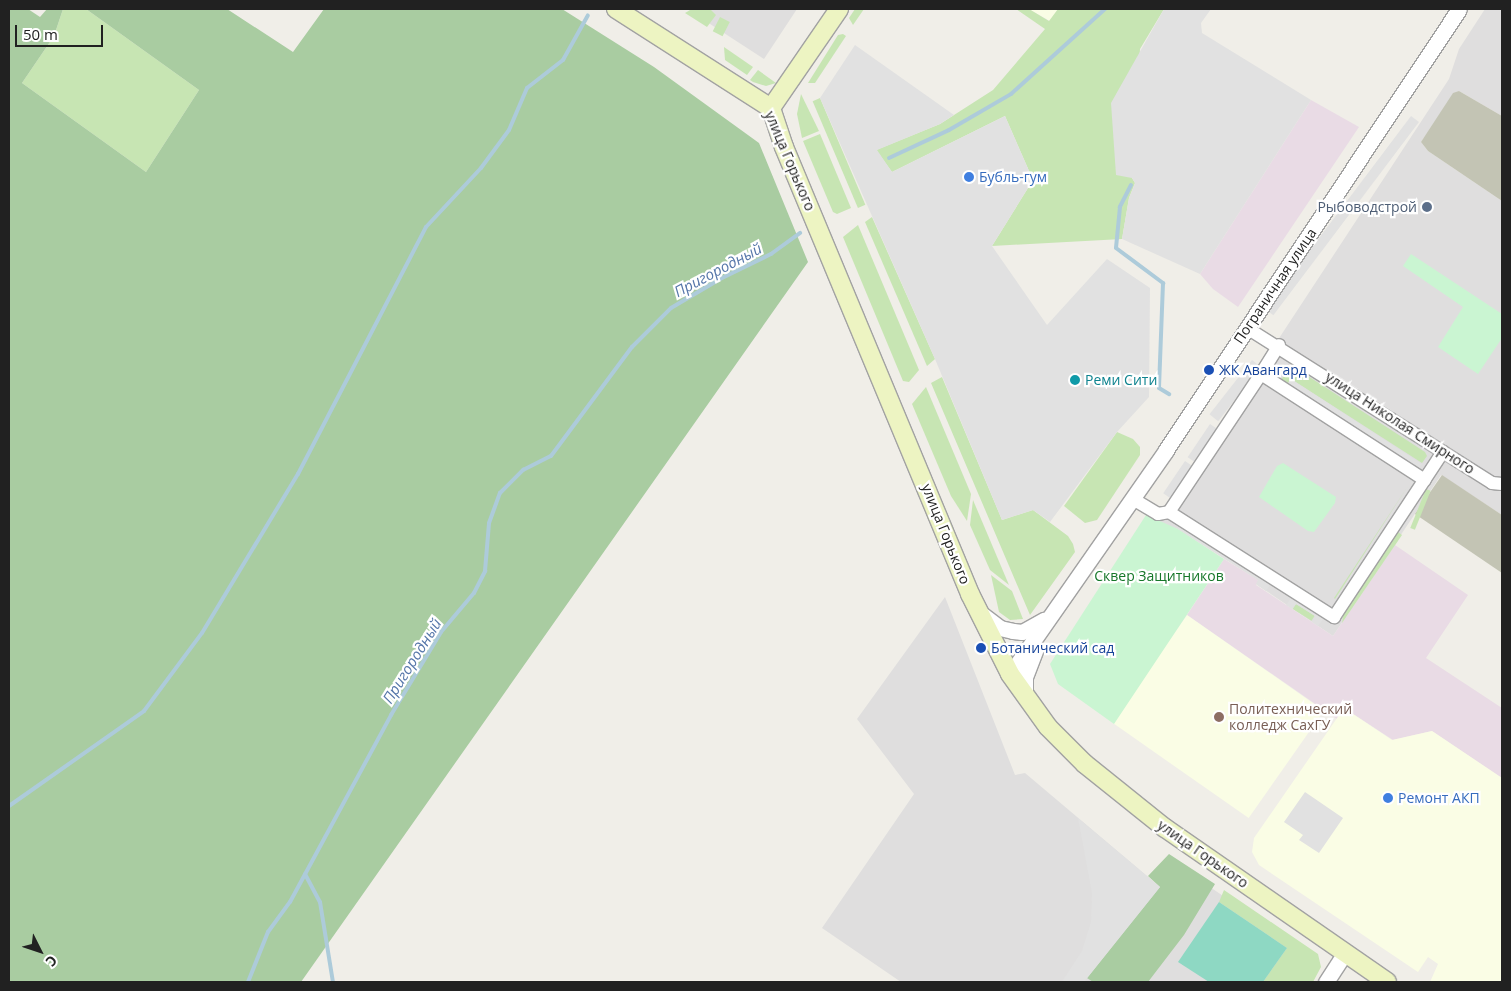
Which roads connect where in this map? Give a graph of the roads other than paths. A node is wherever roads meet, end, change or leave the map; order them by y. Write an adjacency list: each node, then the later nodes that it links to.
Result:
1 (616, 9): 4 (main road, улица Горького)
2 (839, 9): 4 (main road)
3 (1459, 9): 5 (street, Пограничная улица)
4 (771, 108): 13 (main road, улица Горького)
5 (1248, 328): 6 (street, улица Николая Смирного); 11 (street, Пограничная улица)
6 (1279, 345): 7 (street); 8 (street, улица Николая Смирного)
7 (1261, 374): 9 (street); 12 (street)
8 (1443, 452): 9 (street); 10 (street, улица Николая Смирного)
9 (1425, 480): 12 (street)
10 (1502, 484)
11 (1133, 499): 12 (street); 14 (street, Пограничная улица)
12 (1169, 512)
13 (979, 612): 14 (street); 15 (main road, улица Горького)
14 (1055, 612): 15 (street, Пограничная улица); 16 (street, Пограничная улица)
15 (1010, 674): 16 (main road, улица Горького)
16 (1025, 691): 17 (main road, улица Горького)
17 (1345, 953): 18 (street); 19 (main road, улица Горького)
18 (1326, 982)
19 (1388, 982)

